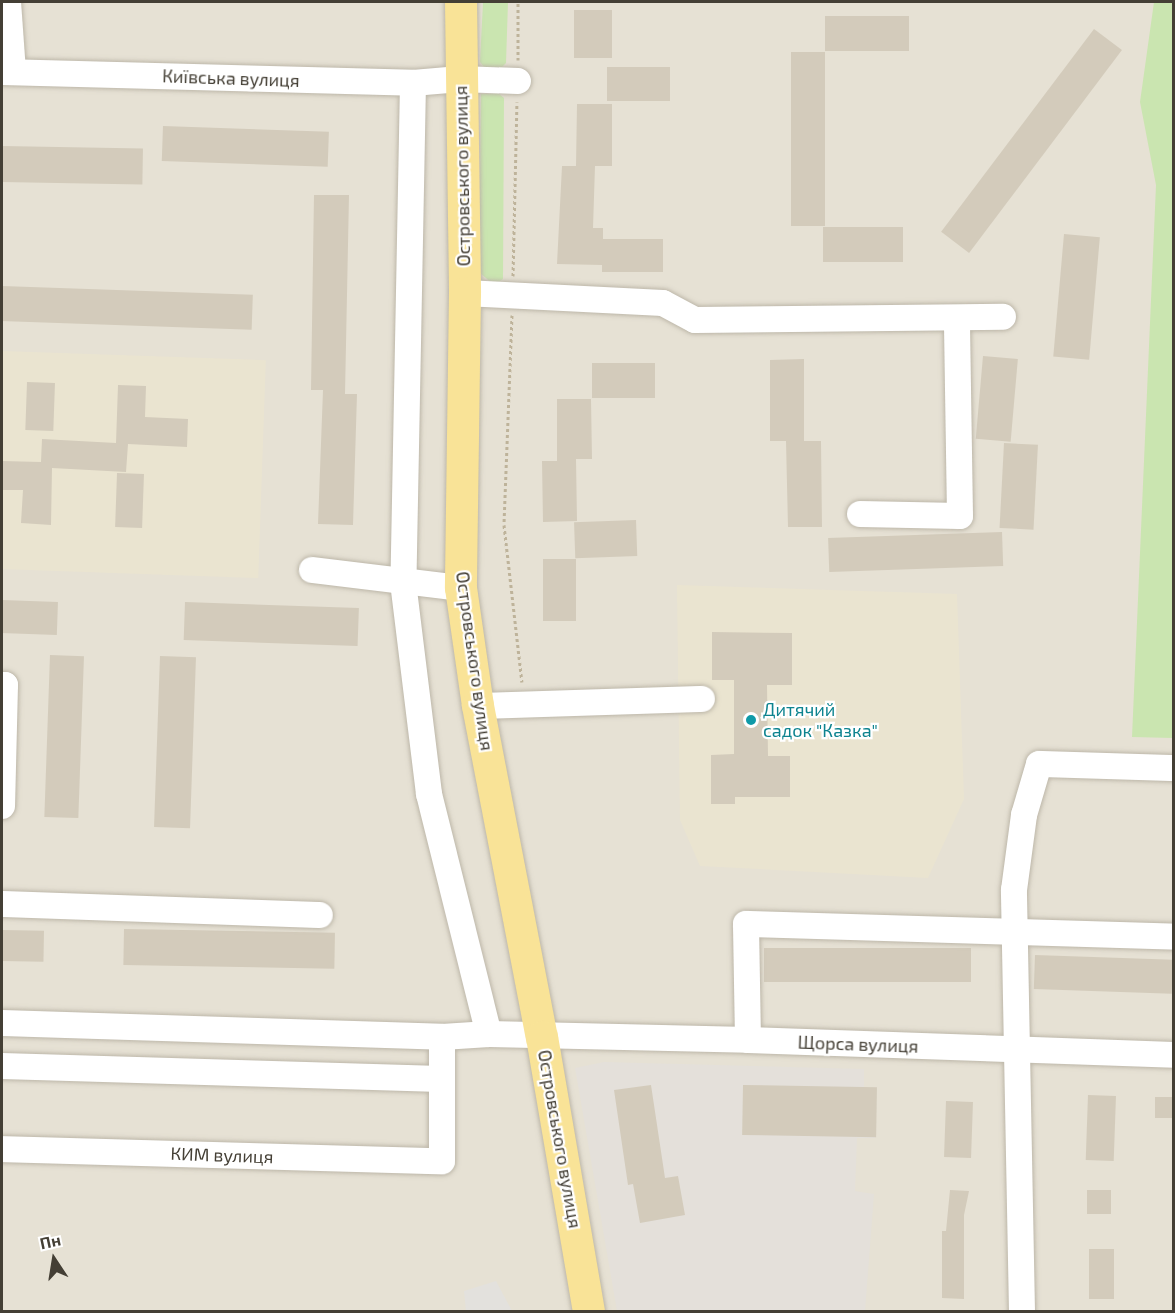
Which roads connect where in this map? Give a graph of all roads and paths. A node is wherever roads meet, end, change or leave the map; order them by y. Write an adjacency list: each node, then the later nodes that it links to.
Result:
1 (8, 2): 4 (street)
2 (461, 2): 5 (main road, Островського вулиця)
3 (518, 2): 6 (path)
4 (7, 72): 7 (street, Київська вулиця)
5 (460, 79): 6 (street, Київська вулиця); 7 (street, Київська вулиця); 8 (main road, Островського вулиця)
6 (518, 81): 9 (path)
7 (413, 83): 14 (street)
8 (465, 293): 9 (street); 15 (main road, Островського вулиця)
9 (513, 297): 11 (street); 18 (path)
10 (1003, 317): 11 (street)
11 (957, 318): 12 (street)
12 (860, 514)
13 (312, 570): 14 (street)
14 (403, 582): 15 (street); 27 (street)
15 (461, 588): 19 (main road, Островського вулиця)
16 (2, 685): 21 (street)
17 (702, 699): 18 (street)
18 (525, 704): 19 (street)
19 (478, 706): 29 (main road, Островського вулиця)
20 (1173, 768): 24 (street)
21 (2, 806)
22 (2, 904): 23 (street)
23 (320, 915)
24 (1016, 931): 25 (street); 30 (street); 31 (street)
25 (1173, 937)
26 (2, 1023): 28 (street, Щорса вулиця)
27 (489, 1034): 28 (street, Щорса вулиця); 29 (street, Щорса вулиця)
28 (442, 1037): 34 (street)
29 (542, 1037): 30 (street, Щорса вулиця); 36 (main road, Островського вулиця)
30 (748, 1040): 31 (street, Щорса вулиця)
31 (1017, 1050): 32 (street, Щорса вулиця); 37 (street)
32 (1173, 1055)
33 (2, 1066): 34 (street)
34 (441, 1079): 35 (street, КИМ вулиця)
35 (2, 1149)
36 (589, 1311)
37 (1022, 1311)

